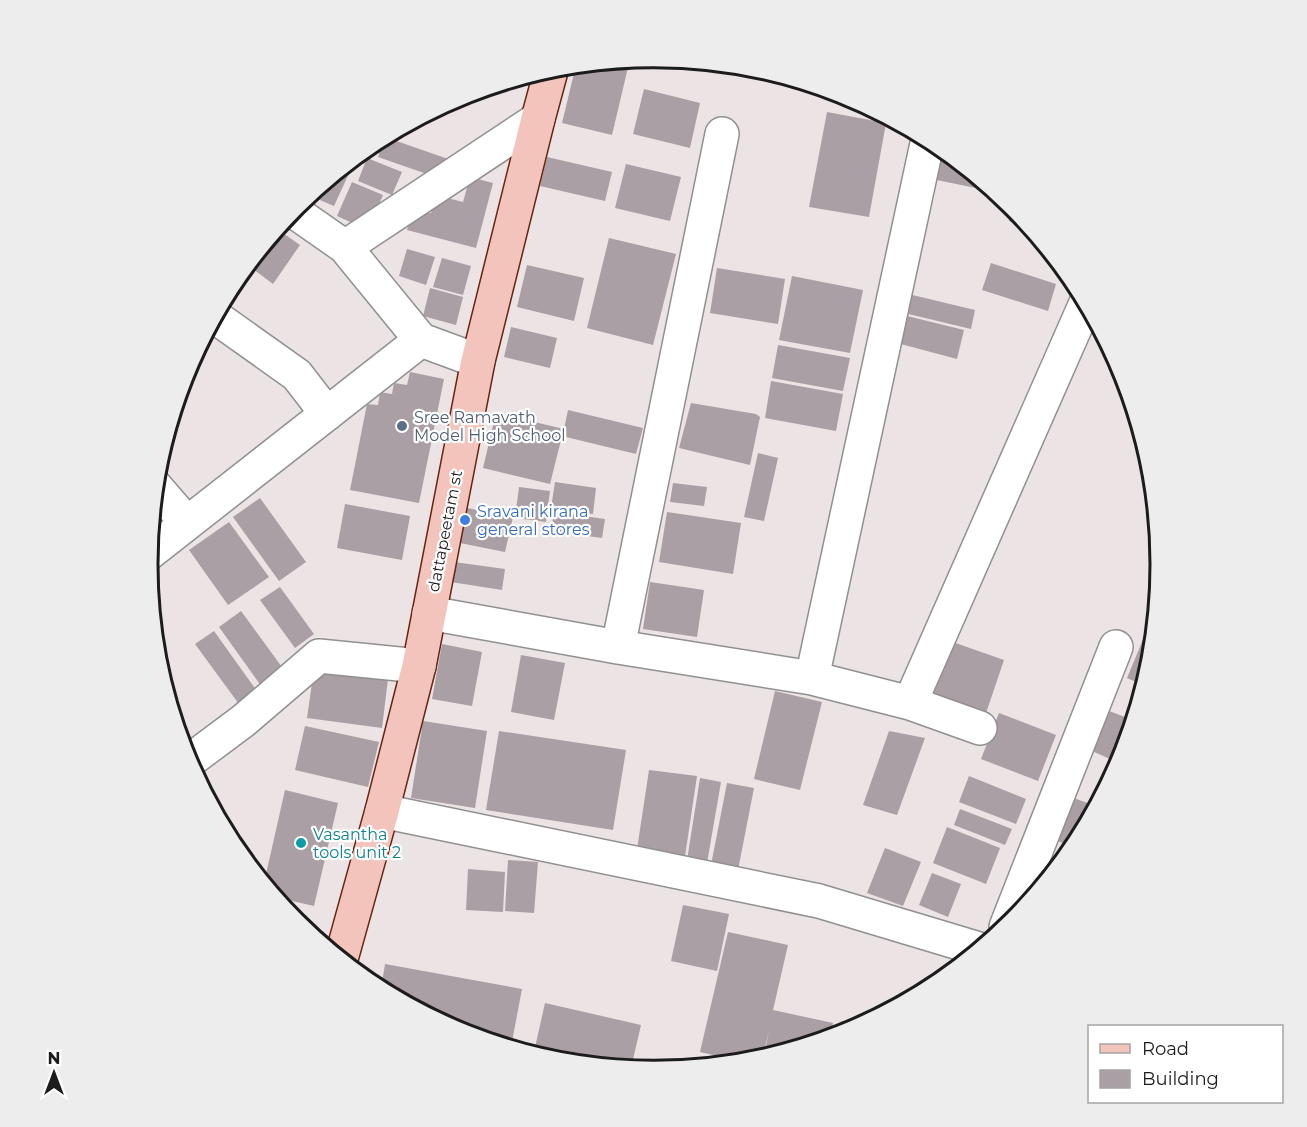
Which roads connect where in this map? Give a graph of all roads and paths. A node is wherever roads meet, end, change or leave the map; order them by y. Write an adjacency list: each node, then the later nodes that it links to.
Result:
1 (549, 79): 2 (street, dattapeetam st)
2 (537, 119): 6 (street); 10 (street, dattapeetam st)
3 (722, 134): 16 (street)
4 (926, 149): 19 (street)
5 (300, 216): 6 (street)
6 (345, 247): 9 (street)
7 (1081, 313): 20 (street)
8 (221, 321): 11 (street)
9 (421, 340): 10 (street); 11 (street)
10 (478, 361): 15 (street, dattapeetam st)
11 (327, 414): 13 (street)
12 (163, 495): 13 (street)
13 (187, 524): 14 (street)
14 (159, 546)
15 (429, 613): 16 (street); 18 (street, dattapeetam st)
16 (618, 646): 19 (street)
17 (1116, 647): 24 (street)
18 (419, 666): 22 (street); 23 (street, dattapeetam st)
19 (812, 678): 20 (street)
20 (910, 703): 21 (street)
21 (980, 728)
22 (196, 756)
23 (382, 811): 25 (street); 26 (street, dattapeetam st)
24 (1016, 901)
25 (969, 946)
26 (343, 950)

